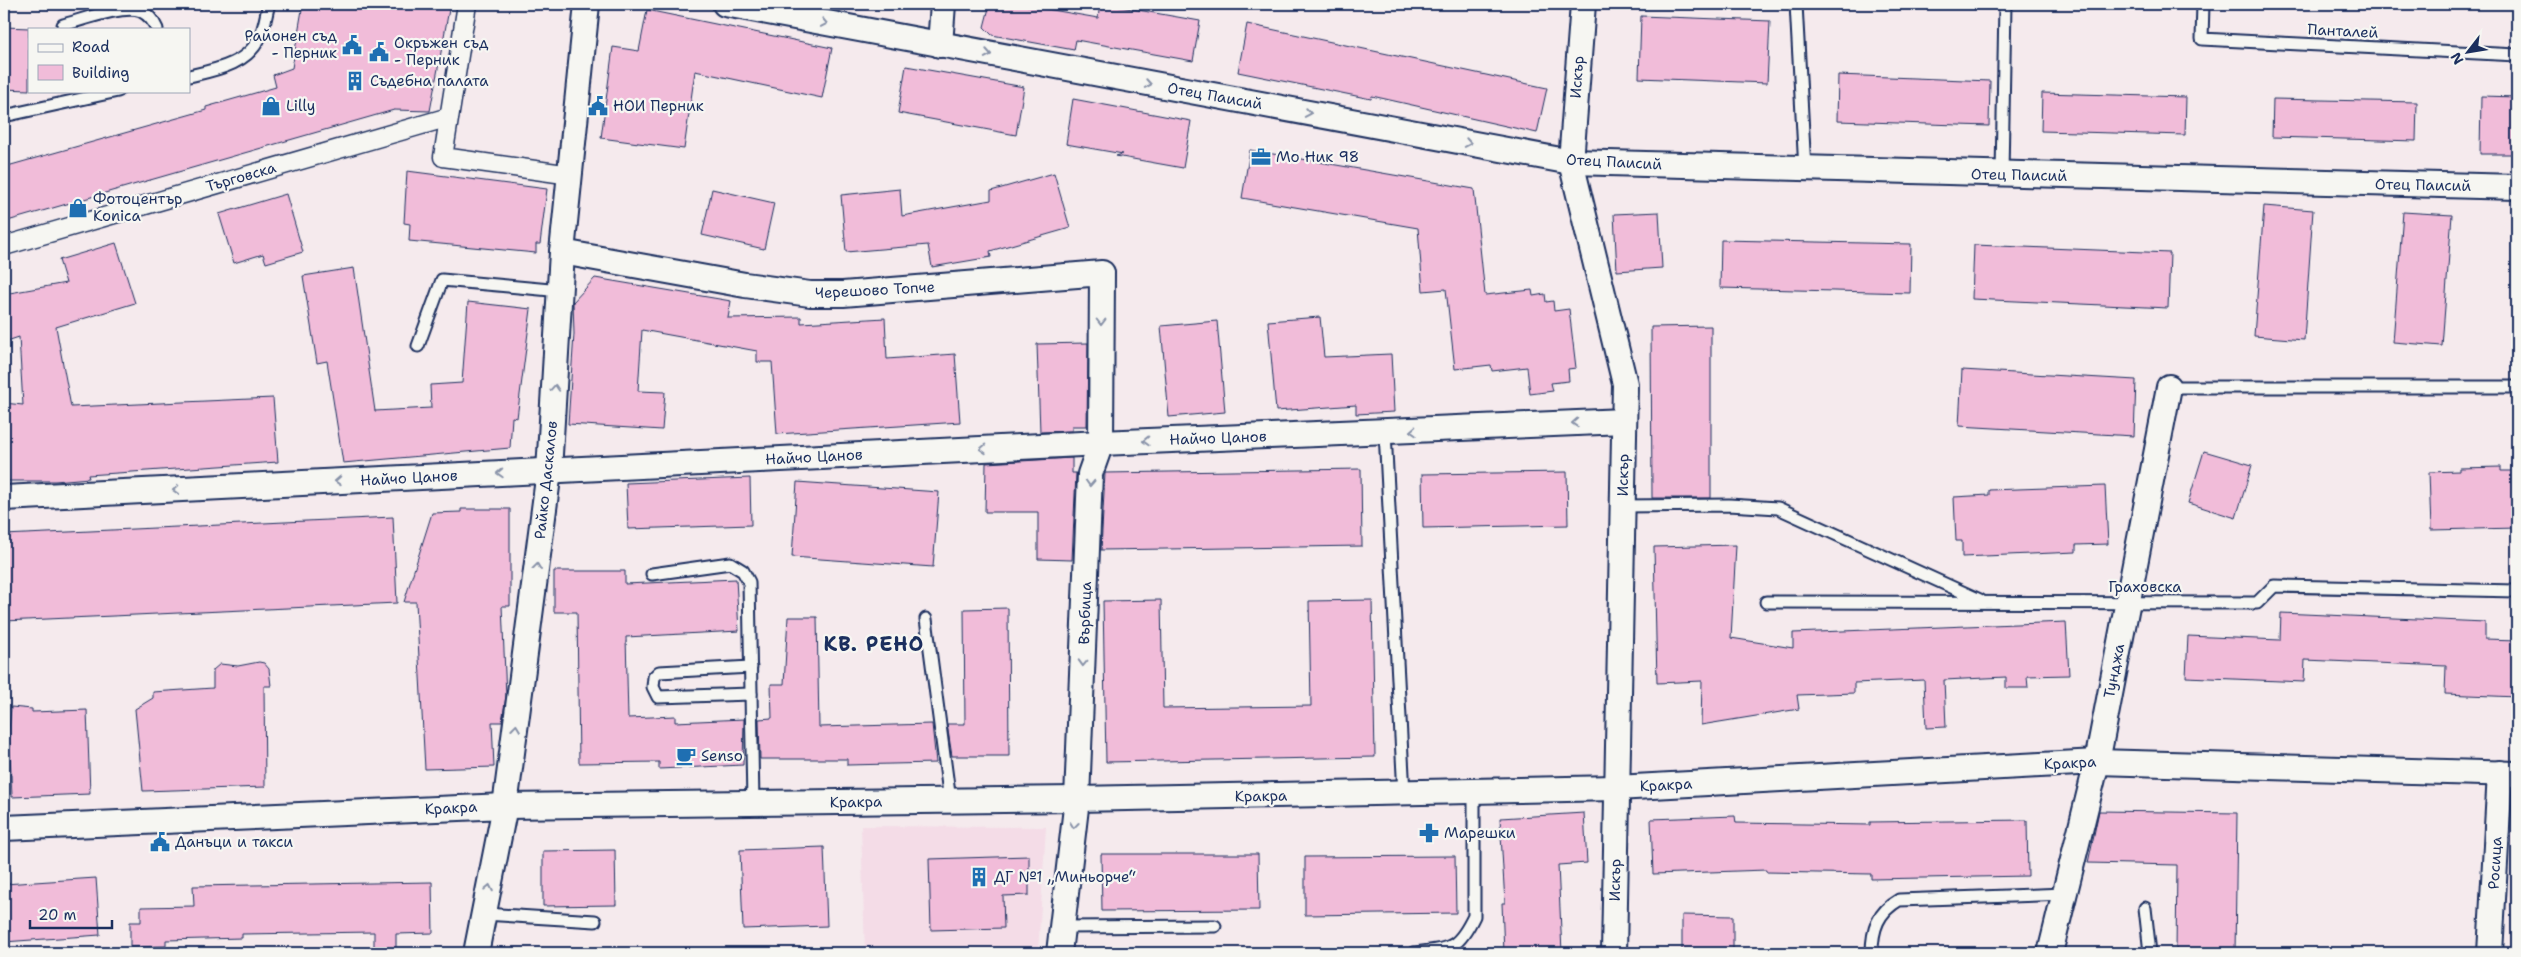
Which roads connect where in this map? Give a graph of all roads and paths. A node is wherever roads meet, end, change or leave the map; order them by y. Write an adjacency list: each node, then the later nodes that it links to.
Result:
1 (269, 4): 14 (lane)
2 (467, 4): 17 (street)
3 (586, 4): 21 (street, Райко Даскалов)
4 (725, 4): 12 (street, Отец Паисий, one-way to 12)
5 (943, 4): 12 (street)
6 (1583, 4): 18 (street, Искър)
7 (1796, 4): 19 (lane)
8 (2005, 4): 20 (lane)
9 (2203, 4): 13 (lane, Панталей)
10 (63, 25): 11 (lane)
11 (157, 28)
12 (940, 45): 18 (street, Отец Паисий, one-way to 18)
13 (2517, 55)
14 (190, 76)
15 (113, 92): 16 (lane)
16 (4, 116)
17 (449, 117): 21 (street); 23 (street, Търговска)
18 (1571, 162): 19 (street, Отец Паисий); 30 (street, Искър)
19 (1805, 170): 20 (street, Отец Паисий)
20 (2002, 174): 22 (street, Отец Паисий)
21 (571, 175): 24 (street, Райко Даскалов)
22 (2517, 187)
23 (4, 246)
24 (562, 252): 25 (street, Черешово Топче); 26 (street, Райко Даскалов)
25 (1102, 273): 32 (street, Върбица, one-way to 32)
26 (561, 291): 27 (lane); 33 (street, Райко Даскалов, one-way to 26)
27 (418, 346)
28 (2168, 387): 29 (lane); 40 (street, Тунджа)
29 (2517, 387)
30 (1624, 421): 31 (street, Найчо Цанов, one-way to 31); 35 (street, Искър)
31 (1385, 432): 32 (street, Найчо Цанов, one-way to 32); 48 (lane)
32 (1101, 443): 33 (street, Найчо Цанов, one-way to 33); 49 (street, Върбица, one-way to 49)
33 (549, 471): 34 (street, Найчо Цанов, one-way to 34); 52 (street, Райко Даскалов, one-way to 33)
34 (4, 498)
35 (1622, 506): 39 (lane); 46 (street, Искър)
36 (652, 574): 42 (lane)
37 (2517, 591): 40 (lane, Граховска)
38 (1766, 602): 39 (lane, Граховска)
39 (1984, 602): 40 (lane, Граховска)
40 (2127, 602): 44 (street, Тунджа)
41 (926, 619): 50 (lane)
42 (751, 667): 43 (lane); 43 (lane)
43 (751, 694): 51 (lane)
44 (2097, 762): 45 (street, Кракра); 46 (street, Кракра); 54 (street, Тунджа)
45 (2508, 774): 67 (street, Росица)
46 (1616, 788): 47 (street, Кракра); 63 (street, Искър)
47 (1474, 792): 48 (street, Кракра); 62 (lane)
48 (1404, 794): 49 (street, Кракра)
49 (1077, 799): 50 (street, Кракра); 59 (street, Върбица, one-way to 59)
50 (950, 801): 51 (street, Кракра)
51 (753, 803): 52 (street, Кракра)
52 (505, 806): 53 (street, Кракра); 56 (street, Райко Даскалов, one-way to 52)
53 (4, 828)
54 (2064, 894): 64 (lane); 65 (street, Тунджа)
55 (2145, 908): 66 (lane)
56 (484, 914): 57 (lane); 60 (street, Райко Даскалов)
57 (595, 921)
58 (1215, 926): 59 (lane)
59 (1062, 927): 61 (street, Върбица)
60 (476, 953)
61 (1059, 953)
62 (1414, 953)
63 (1614, 953)
64 (1872, 953)
65 (2050, 953)
66 (2150, 953)
67 (2490, 953)

